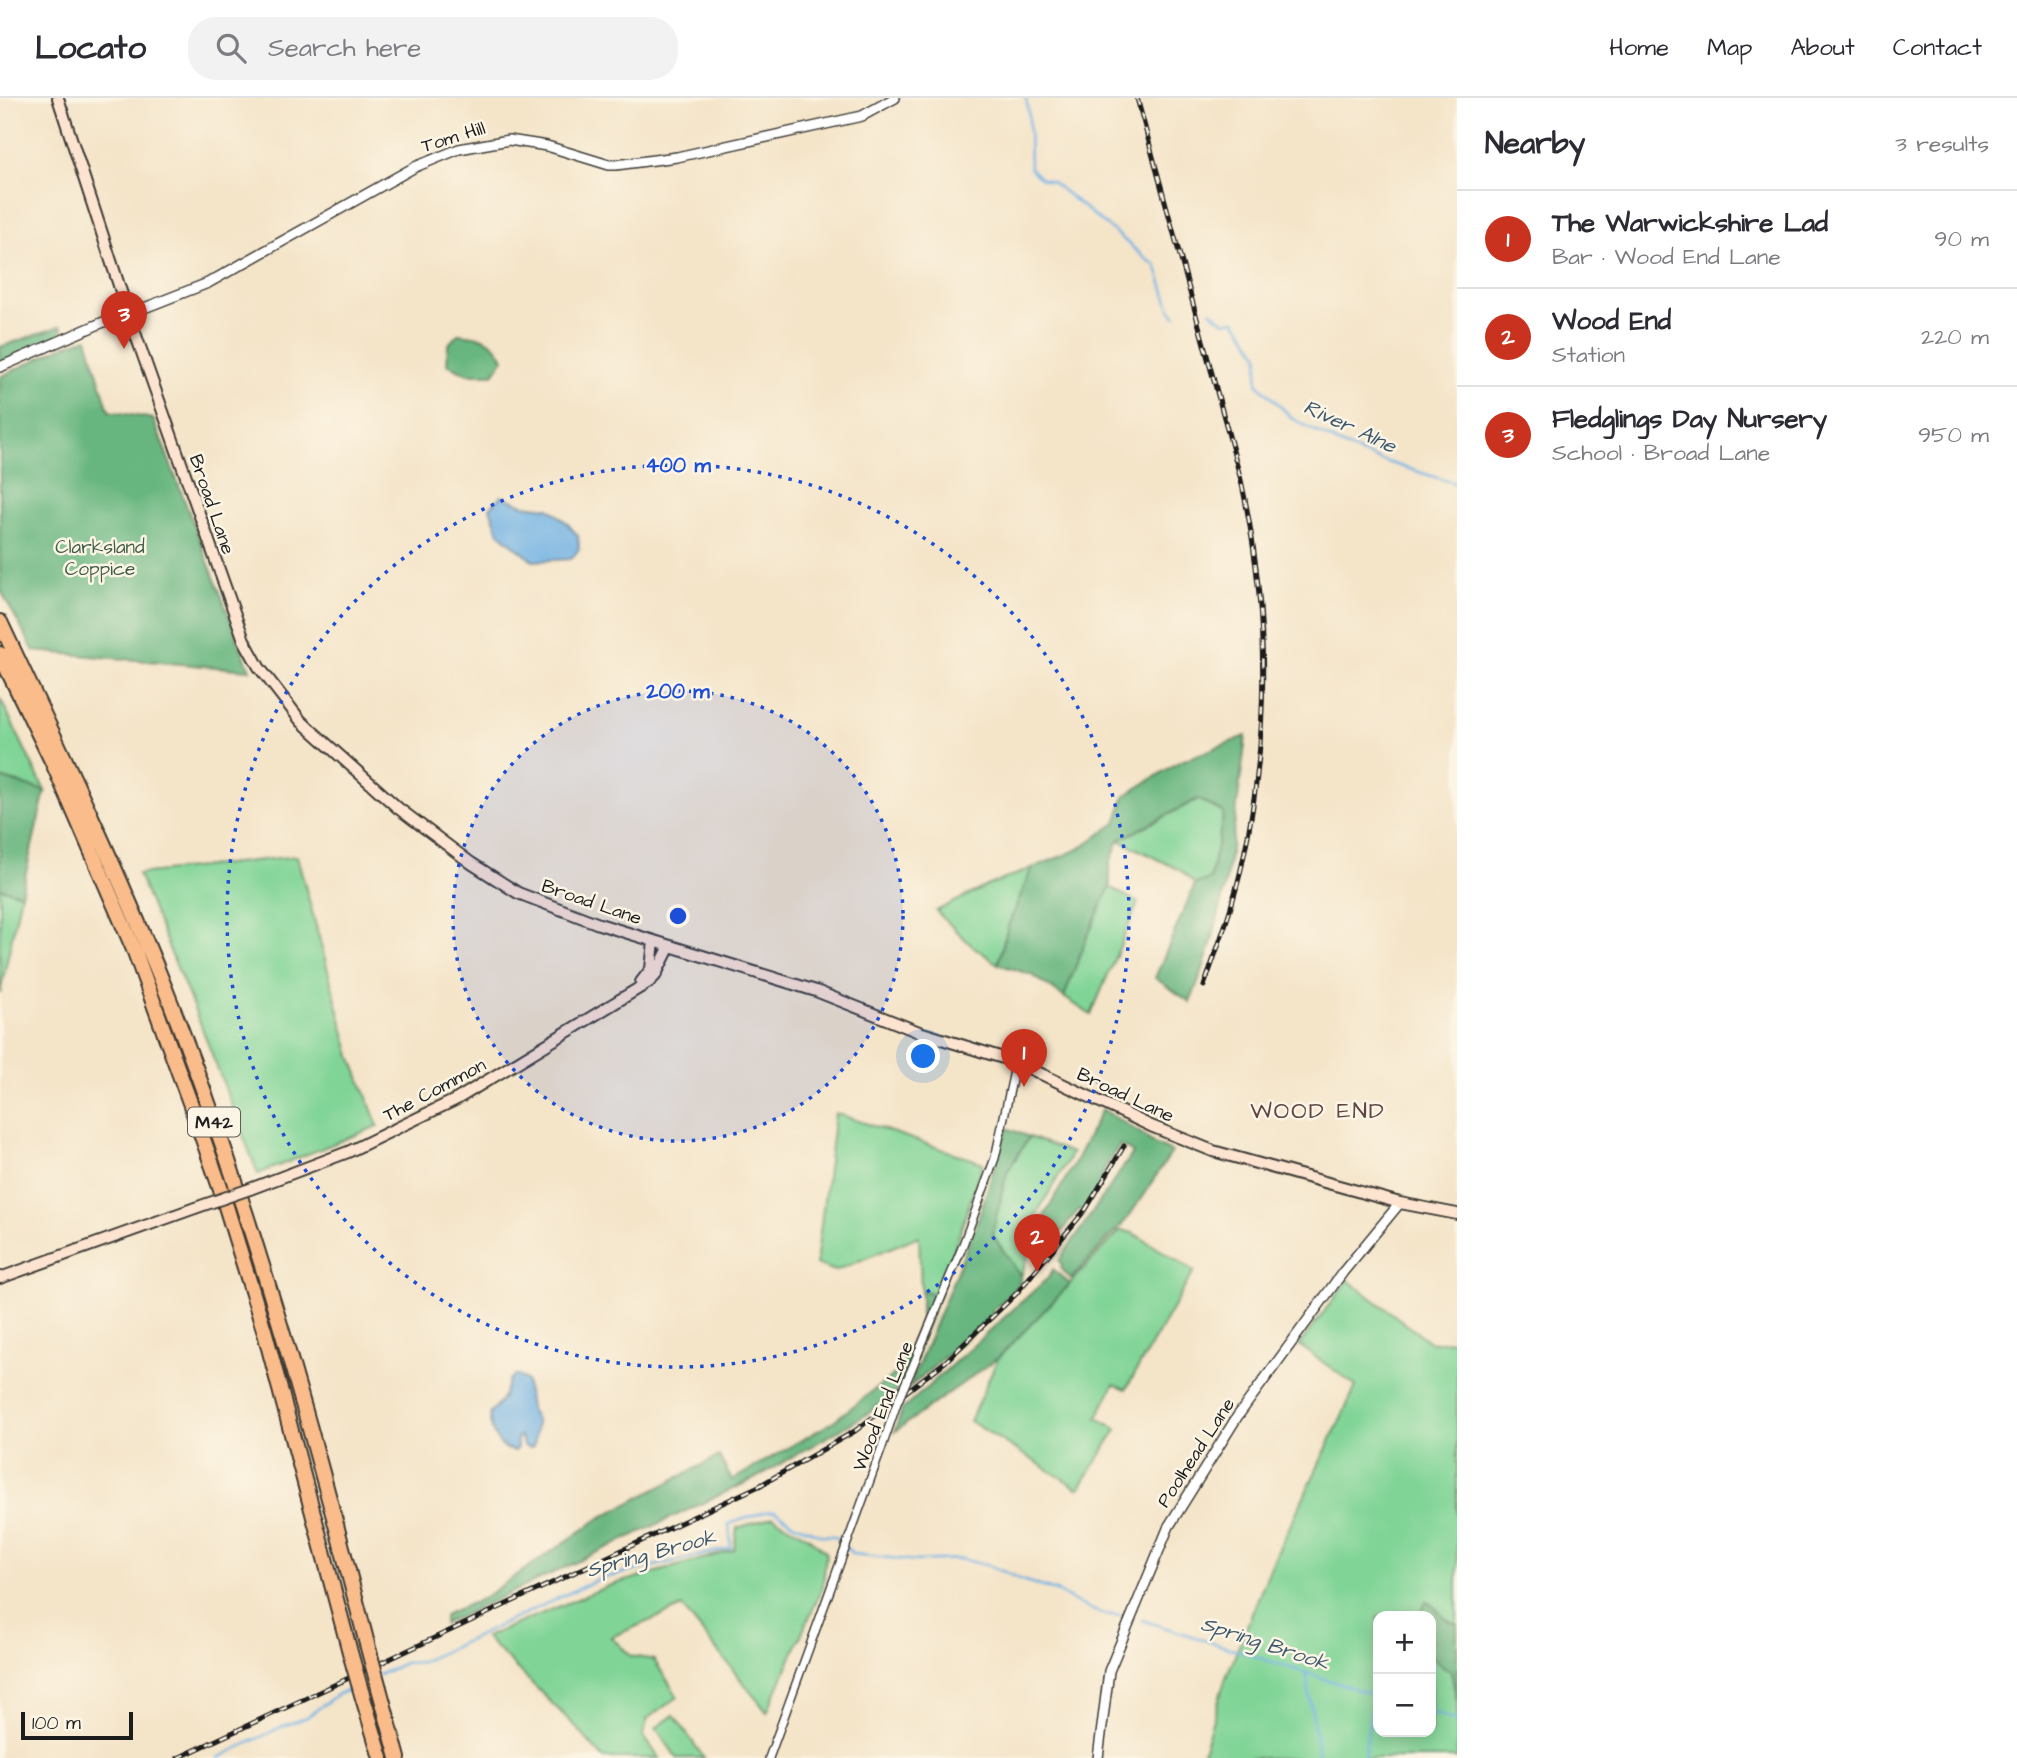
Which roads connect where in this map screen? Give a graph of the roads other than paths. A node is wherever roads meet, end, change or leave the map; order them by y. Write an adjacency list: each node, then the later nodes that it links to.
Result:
1 (58, 98): 3 (main road, Broad Lane)
2 (895, 98): 3 (street, Tom Hill)
3 (128, 313): 4 (street, Tom Hill); 7 (main road, Broad Lane)
4 (0, 367)
5 (0, 622): 15 (highway, M42, bridge)
6 (0, 654): 14 (highway, M42, bridge)
7 (654, 942): 8 (main road, Broad Lane); 9 (main road, The Common)
8 (670, 946): 9 (main road, The Common); 10 (main road, Broad Lane)
9 (623, 997): 13 (main road, The Common, bridge)
10 (1016, 1062): 11 (main road, Broad Lane); 16 (street, Wood End Lane, bridge)
11 (1400, 1203): 12 (main road, Broad Lane); 17 (street, Poolhead Lane)
12 (1457, 1214)
13 (0, 1278)
14 (381, 1758)
15 (398, 1758)
16 (769, 1758)
17 (1098, 1758)

